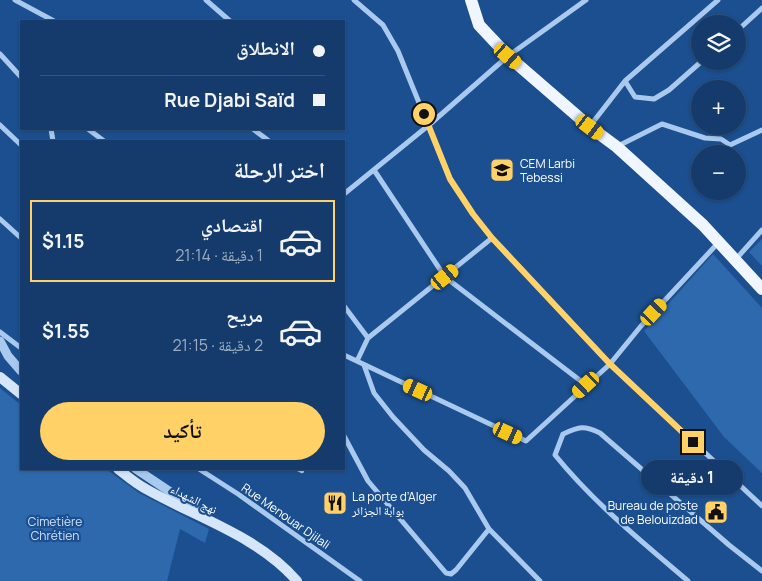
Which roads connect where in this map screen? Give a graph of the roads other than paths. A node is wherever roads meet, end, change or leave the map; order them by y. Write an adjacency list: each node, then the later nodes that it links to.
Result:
1 (15, 0): 8 (street)
2 (206, 0): 9 (street)
3 (354, 0): 17 (street)
4 (471, 0): 12 (main road)
5 (586, 0): 12 (street)
6 (718, 0): 15 (street)
7 (762, 8): 10 (street)
8 (52, 20)
9 (229, 20)
10 (746, 23)
11 (0, 54): 14 (street)
12 (508, 56): 17 (street); 18 (main road)
13 (692, 70): 15 (street)
14 (20, 76)
15 (625, 82): 18 (street)
16 (0, 125): 24 (street)
17 (429, 125): 26 (street); 31 (street)
18 (590, 127): 25 (main road)
19 (89, 130): 22 (street)
20 (254, 130): 23 (street)
21 (762, 130): 25 (street)
22 (103, 140)
23 (268, 140)
24 (20, 144)
25 (616, 147): 32 (main road)
26 (374, 170): 27 (street); 34 (street)
27 (345, 193)
28 (0, 219): 30 (street)
29 (762, 230): 33 (street)
30 (20, 237)
31 (492, 238): 34 (street); 43 (street)
32 (718, 242): 33 (main road); 43 (street)
33 (735, 260): 35 (main road)
34 (445, 277): 38 (street); 47 (street)
35 (762, 289)
36 (345, 307): 38 (street)
37 (0, 332): 40 (street)
38 (368, 338): 42 (street)
39 (0, 341): 45 (street)
40 (20, 347)
41 (345, 355): 42 (street)
42 (357, 361): 44 (street)
43 (610, 364): 47 (street); 53 (street)
44 (364, 365): 47 (street); 54 (street)
45 (20, 370)
46 (0, 377): 48 (main road)
47 (586, 385)
48 (20, 393)
49 (345, 438): 54 (street)
50 (119, 470): 55 (main road, نهج الشهداء)
51 (138, 470): 55 (street)
52 (201, 470): 58 (street, Rue Menouar Djilali)
53 (762, 506)
54 (489, 529): 59 (street)
55 (234, 534): 57 (main road, نهج الشهداء)
56 (762, 571): 60 (street)
57 (297, 581)
58 (360, 581)
59 (540, 581)
60 (688, 581)

